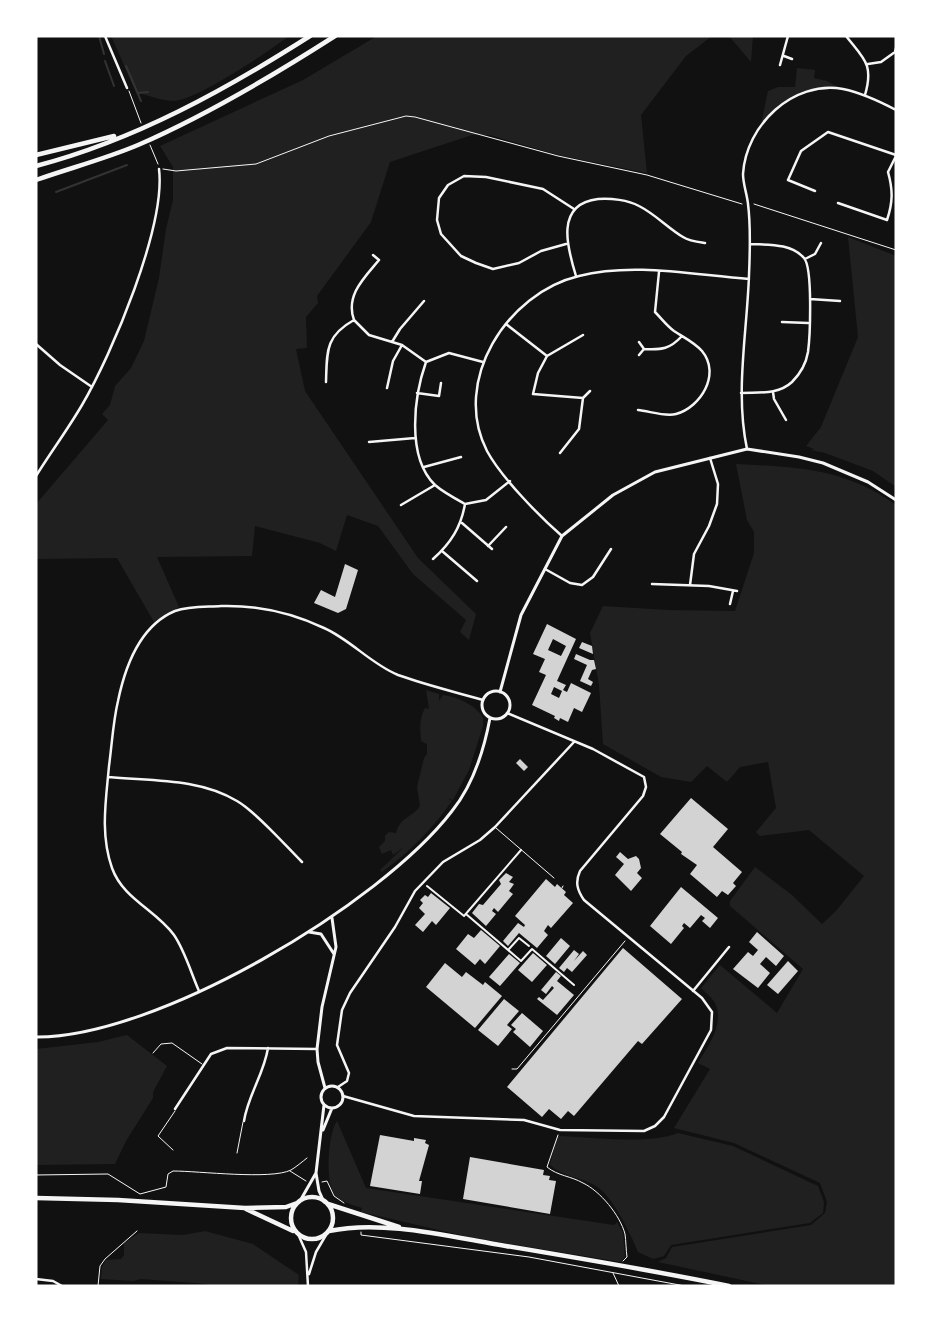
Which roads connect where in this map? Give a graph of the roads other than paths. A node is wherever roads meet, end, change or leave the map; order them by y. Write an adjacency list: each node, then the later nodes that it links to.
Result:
1 (105, 36): 11 (street)
2 (310, 36): 14 (highway)
3 (335, 36): 19 (highway)
4 (788, 36): 7 (street)
5 (846, 36): 9 (street)
6 (896, 48): 9 (street)
7 (783, 56): 8 (street); 10 (street)
8 (792, 59)
9 (868, 64): 12 (street)
10 (780, 65)
11 (127, 88)
12 (865, 95): 13 (street); 26 (street)
13 (896, 110)
14 (132, 131): 15 (highway); 17 (highway)
15 (36, 155)
16 (896, 155): 20 (street); 21 (street)
17 (36, 166)
18 (159, 169): 52 (street)
19 (36, 180)
20 (815, 191)
21 (838, 203)
22 (574, 209): 23 (street); 25 (street); 25 (street)
23 (705, 243)
24 (821, 243): 28 (street)
25 (566, 244): 30 (street)
26 (750, 244): 28 (street); 31 (street)
27 (373, 255): 35 (street)
28 (805, 259): 32 (street)
29 (658, 272): 30 (street); 31 (street); 40 (street)
30 (576, 276): 38 (street)
31 (749, 279): 57 (street)
32 (810, 299): 34 (street); 37 (street)
33 (424, 301): 41 (street)
34 (840, 301)
35 (354, 320): 41 (street); 50 (street)
36 (782, 322): 37 (street)
37 (808, 323): 55 (street)
38 (505, 324): 47 (street); 49 (street)
39 (583, 335): 47 (street)
40 (682, 336): 45 (street); 59 (street)
41 (392, 342): 44 (street)
42 (639, 342): 45 (street)
43 (36, 344): 52 (street)
44 (402, 345): 48 (street); 53 (street)
45 (644, 349): 46 (street)
46 (639, 355)
47 (547, 356): 58 (street)
48 (426, 362): 49 (street); 56 (street)
49 (483, 362): 69 (street)
50 (326, 382)
51 (441, 383): 56 (street)
52 (92, 387): 68 (street)
53 (387, 388)
54 (590, 391): 58 (street)
55 (773, 392): 57 (street); 60 (street)
56 (417, 393): 61 (street)
57 (741, 393): 63 (street)
58 (583, 398): 64 (street)
59 (638, 410)
60 (786, 420)
61 (415, 438): 62 (street); 67 (street)
62 (369, 442)
63 (747, 449): 66 (street); 71 (street)
64 (560, 453)
65 (461, 457): 67 (street)
66 (710, 457): 76 (street); 85 (street)
67 (424, 466): 70 (street)
68 (36, 476)
69 (510, 481): 72 (street); 76 (street)
70 (435, 484): 72 (street); 73 (street)
71 (896, 500)
72 (465, 504): 74 (street)
73 (401, 505)
74 (462, 523): 77 (street); 80 (street)
75 (506, 527): 77 (street)
76 (562, 536): 82 (street)
77 (488, 546): 79 (street)
78 (612, 548): 82 (street)
79 (492, 549)
80 (442, 552): 81 (street); 83 (street)
81 (433, 559)
82 (544, 568): 87 (street)
83 (478, 582)
84 (652, 584): 85 (street)
85 (690, 585): 86 (street)
86 (730, 604)
87 (500, 692): 88 (street); 89 (street)
88 (483, 700): 90 (street); 92 (street)
89 (507, 713): 90 (street); 91 (street)
90 (490, 718): 99 (street)
91 (574, 741): 93 (street); 107 (street)
92 (108, 777): 95 (street); 106 (street)
93 (495, 827): 94 (lane); 113 (street)
94 (521, 850): 96 (lane); 98 (street)
95 (302, 862)
96 (554, 878)
97 (427, 886): 98 (street)
98 (466, 914): 103 (street)
99 (332, 918): 100 (street); 104 (street)
100 (308, 932): 104 (street); 106 (street)
101 (529, 946): 103 (street)
102 (729, 947): 107 (street)
103 (509, 950): 105 (street)
104 (335, 956): 110 (street)
105 (574, 985)
106 (199, 991): 108 (street)
107 (693, 991): 115 (street)
108 (36, 1037)
109 (268, 1048): 110 (street); 112 (street); 119 (street)
110 (317, 1050): 114 (street)
111 (153, 1053): 112 (lane)
112 (202, 1064): 118 (street)
113 (338, 1087): 114 (street); 115 (street)
114 (325, 1088): 116 (street)
115 (343, 1096): 117 (street)
116 (324, 1105): 117 (street); 120 (street)
117 (332, 1108): 120 (street)
118 (175, 1109): 121 (lane)
119 (244, 1121): 122 (lane)
120 (322, 1133): 123 (street)
121 (173, 1150)
122 (237, 1153)
123 (316, 1173): 125 (street); 126 (street)
124 (36, 1198): 127 (highway)
125 (298, 1202): 126 (highway); 127 (highway); 129 (highway)
126 (326, 1203): 128 (highway); 130 (highway)
127 (245, 1208): 129 (highway)
128 (403, 1229): 130 (highway); 135 (highway)
129 (296, 1233): 130 (highway); 131 (street)
130 (327, 1233): 131 (street)
131 (308, 1278): 134 (street)
132 (36, 1279): 133 (street)
133 (62, 1286)
134 (308, 1286)
135 (729, 1286)

